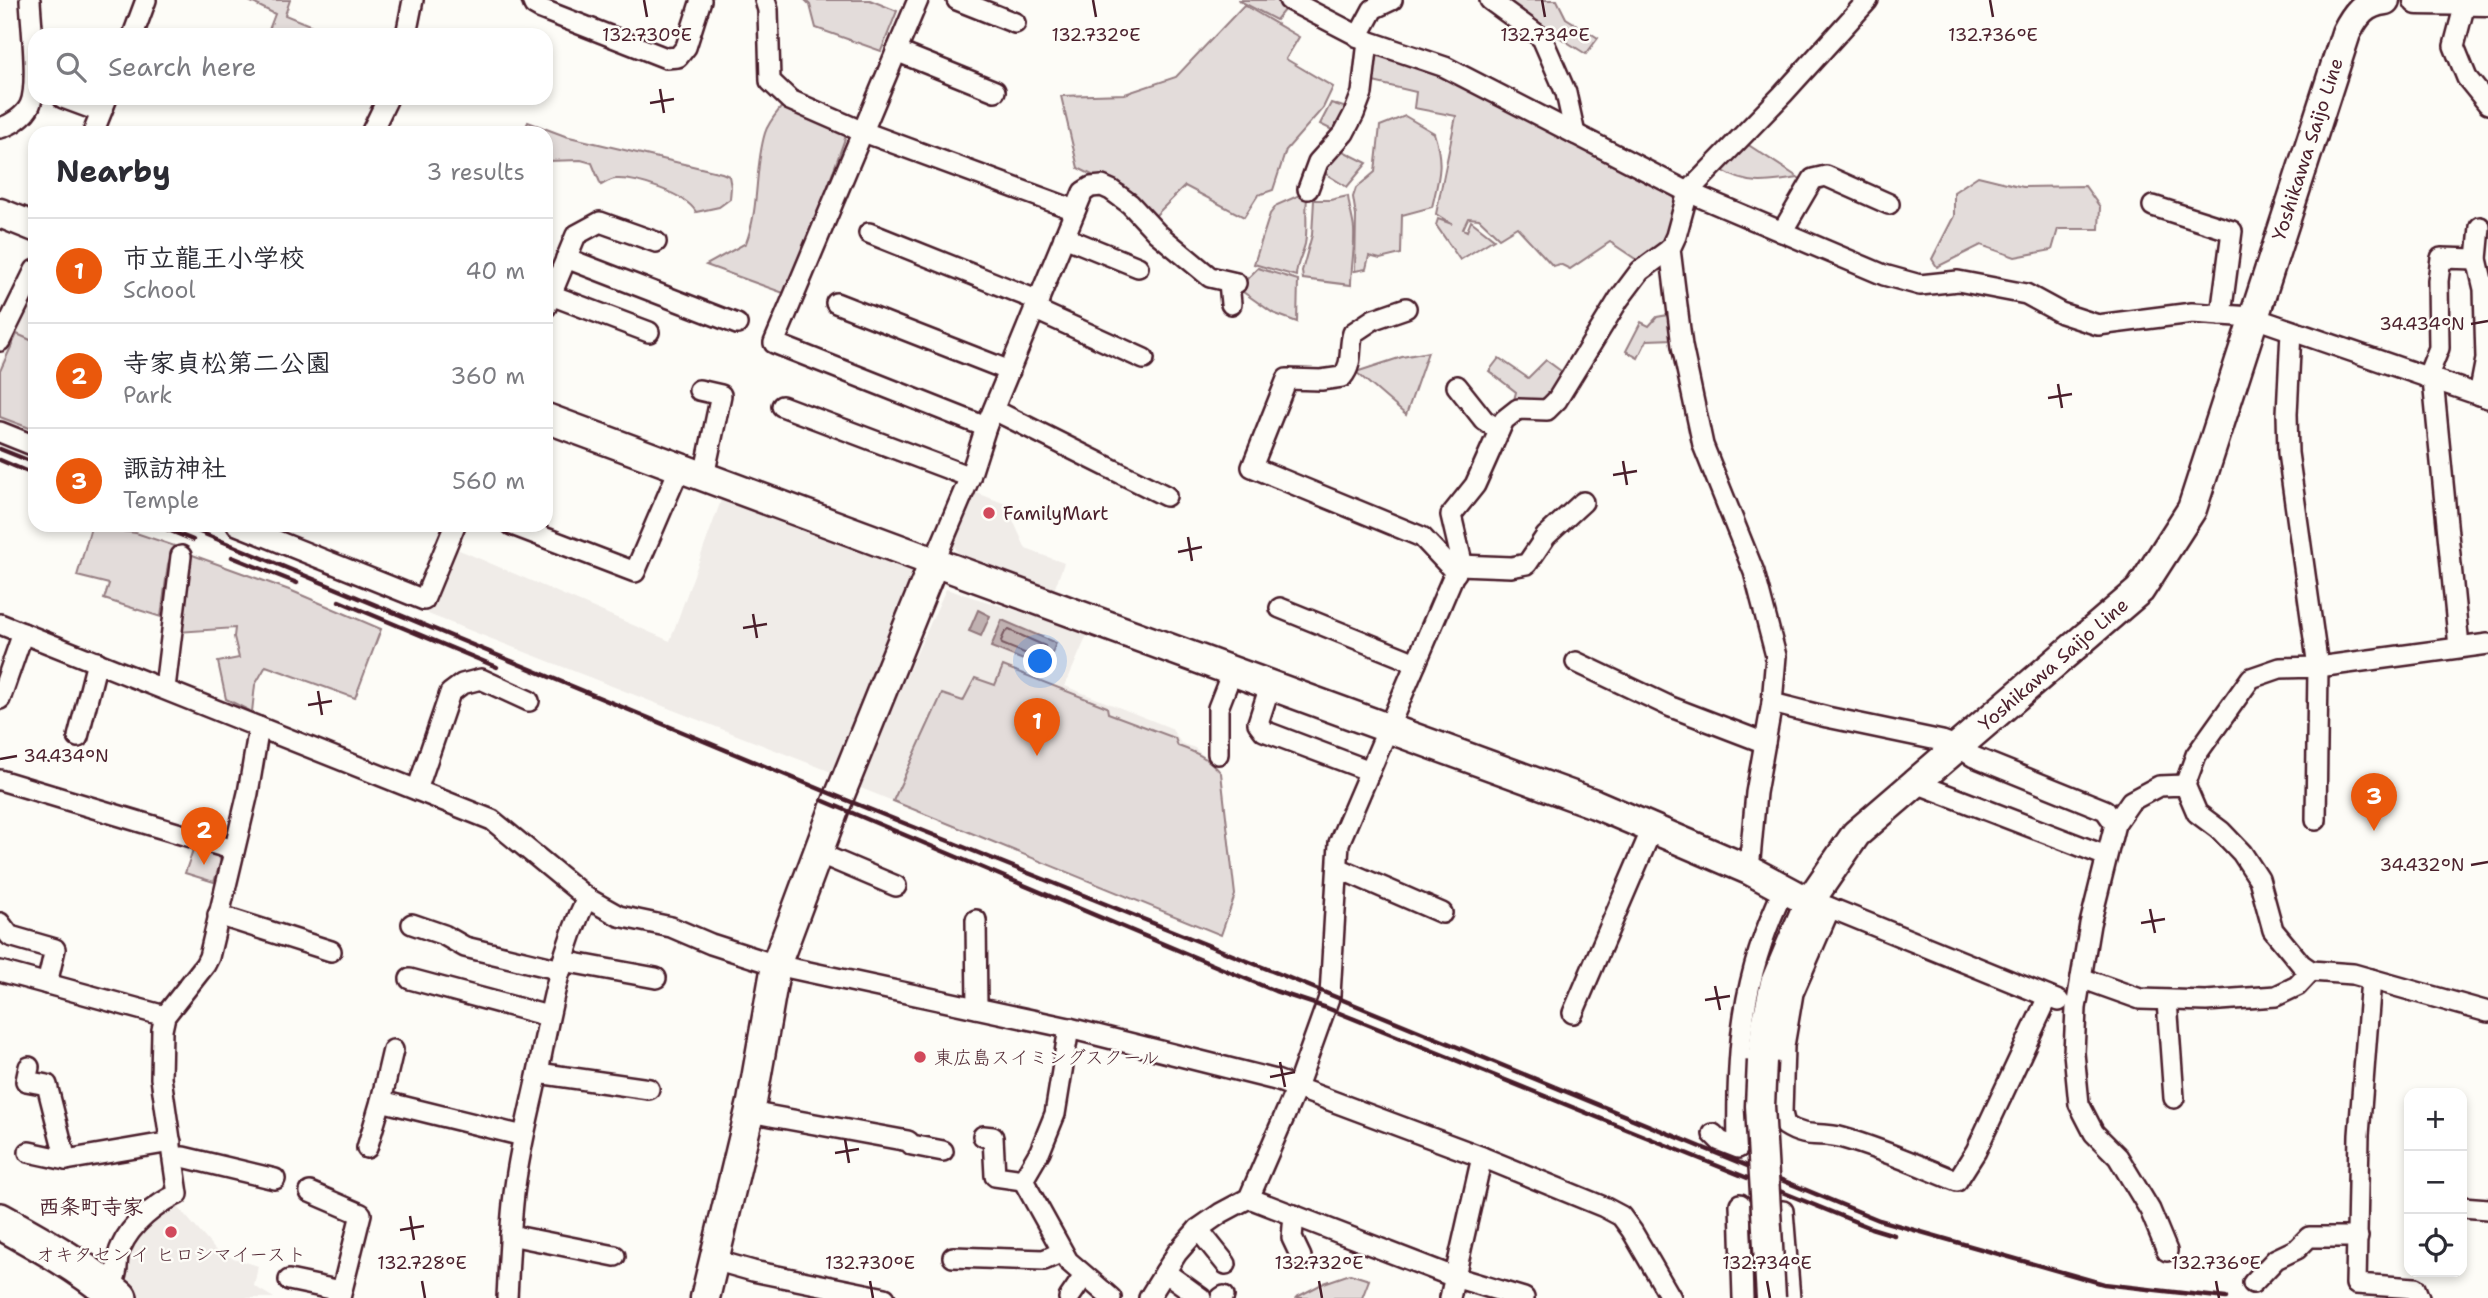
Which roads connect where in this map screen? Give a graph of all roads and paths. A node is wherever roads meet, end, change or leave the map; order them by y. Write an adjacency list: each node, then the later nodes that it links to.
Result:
1 (30, 0): 18 (street)
2 (146, 0): 19 (street)
3 (413, 0): 20 (street)
4 (532, 0): 5 (street)
5 (701, 0)
6 (765, 0): 31 (street)
7 (918, 0): 22 (street)
8 (957, 0): 17 (street)
9 (1289, 0): 21 (street)
10 (1392, 0): 21 (street)
11 (1490, 0): 32 (street)
12 (1868, 0): 34 (street)
13 (2418, 0): 14 (street)
14 (2466, 0): 15 (street); 24 (street)
15 (2488, 1)
16 (2376, 2): 57 (street, Yoshikawa Saijo Line)
17 (1015, 23)
18 (31, 28)
19 (136, 28)
20 (407, 28)
21 (1363, 39): 32 (street); 33 (street)
22 (896, 51): 23 (street); 31 (street)
23 (995, 91)
24 (2488, 104)
25 (30, 105): 30 (street)
26 (104, 105): 28 (street)
27 (385, 105): 29 (street)
28 (96, 126)
29 (374, 126)
30 (0, 128)
31 (861, 131): 37 (street); 69 (street)
32 (1575, 134): 34 (street)
33 (1308, 189)
34 (1688, 192): 41 (street); 45 (street)
35 (1889, 204): 41 (street)
36 (2153, 206): 56 (street)
37 (1075, 210): 43 (street); 53 (street)
38 (0, 213): 39 (street)
39 (28, 224)
40 (2480, 228): 47 (street)
41 (1782, 232): 56 (street)
42 (869, 233): 54 (street)
43 (1064, 237): 48 (street); 54 (street)
44 (656, 242): 46 (street)
45 (1670, 249): 71 (street); 98 (street)
46 (566, 258): 50 (street); 58 (street)
47 (2477, 258): 64 (street); 67 (street)
48 (1138, 267)
49 (28, 284): 61 (street)
50 (553, 289)
51 (553, 303): 60 (street)
52 (836, 303): 63 (street)
53 (1231, 304)
54 (1037, 305): 62 (street); 63 (street)
55 (1406, 308): 83 (street)
56 (2221, 315): 57 (street)
57 (2252, 317): 59 (street); 103 (street, Yoshikawa Saijo Line)
58 (737, 324)
59 (2291, 331): 64 (street); 92 (street)
60 (649, 332)
61 (0, 341)
62 (1144, 359)
63 (1010, 371): 69 (street)
64 (2430, 379): 67 (street); 88 (street)
65 (1457, 386): 71 (street)
66 (699, 390): 74 (street)
67 (2483, 397)
68 (782, 406): 75 (street)
69 (990, 419): 75 (street); 76 (street)
70 (553, 421): 74 (street)
71 (1499, 430): 83 (street)
72 (0, 432): 73 (street)
73 (28, 443)
74 (692, 472): 80 (street); 82 (street)
75 (970, 477): 82 (street)
76 (1166, 496)
77 (1583, 502): 83 (street)
78 (254, 532): 79 (street)
79 (452, 532)
80 (530, 532)
81 (181, 556): 95 (street)
82 (934, 562): 93 (street); 114 (street)
83 (1457, 569): 91 (street)
84 (1280, 608): 91 (street)
85 (0, 624): 86 (street)
86 (23, 633): 89 (street); 96 (street)
87 (2488, 643): 88 (street)
88 (2459, 647): 92 (street)
89 (97, 662): 95 (street); 101 (street)
90 (1576, 662): 102 (street)
91 (1416, 663): 100 (street)
92 (2318, 667): 108 (street); 110 (street)
93 (1232, 672): 94 (street); 104 (street)
94 (1270, 686): 100 (street); 105 (street)
95 (165, 688): 99 (street)
96 (0, 699)
97 (529, 701): 109 (street)
98 (1772, 703): 102 (street); 103 (street)
99 (259, 727): 109 (street); 113 (street)
100 (1387, 729): 105 (street); 112 (street)
101 (78, 737)
102 (1765, 743): 117 (street)
103 (1958, 747): 107 (street, Yoshikawa Saijo Line); 111 (street)
104 (1219, 754)
105 (1370, 771): 116 (street)
106 (0, 780): 113 (street)
107 (1916, 783): 115 (street); 121 (street, Yoshikawa Saijo Line)
108 (2185, 785): 111 (street); 131 (street)
109 (417, 790): 120 (street)
110 (2316, 820)
111 (2115, 824): 115 (street)
112 (1652, 828): 117 (street); 142 (street)
113 (234, 850): 123 (street)
114 (818, 853): 118 (street); 128 (street)
115 (2106, 856): 133 (street)
116 (1338, 869): 122 (street); 149 (street)
117 (1749, 870): 119 (street)
118 (896, 886)
119 (1784, 889): 121 (street); 155 (street)
120 (587, 898): 128 (street); 129 (street)
121 (1820, 905): 137 (street); 154 (street); 205 (street, Yoshikawa Saijo Line, bridge)
122 (1442, 913)
123 (218, 915): 127 (street); 143 (street)
124 (976, 920): 139 (street)
125 (0, 923): 136 (street)
126 (412, 924): 129 (street)
127 (331, 951)
128 (776, 965): 139 (street); 153 (street)
129 (562, 966): 132 (street); 144 (street)
130 (0, 971): 136 (street)
131 (2311, 971): 135 (street); 138 (street)
132 (656, 978)
133 (2081, 978): 138 (street); 140 (street)
134 (410, 979): 144 (street)
135 (2371, 979): 141 (street); 177 (street)
136 (47, 984): 143 (street)
137 (2048, 997): 140 (street); 154 (street)
138 (2167, 1001): 151 (street)
139 (978, 1008): 145 (street)
140 (2076, 1008): 179 (street)
141 (2488, 1012)
142 (1573, 1013)
143 (165, 1016): 160 (street)
144 (548, 1016): 148 (street)
145 (1069, 1028): 149 (street); 166 (street)
146 (393, 1050): 152 (street)
147 (29, 1067): 164 (street)
148 (538, 1073): 150 (street); 157 (street)
149 (1297, 1087): 163 (street); 168 (street)
150 (649, 1089)
151 (2174, 1098)
152 (381, 1101): 157 (street); 159 (street)
153 (749, 1112): 161 (street); 185 (street)
154 (1783, 1119): 155 (street)
155 (1737, 1121): 156 (street)
156 (1713, 1134)
157 (523, 1136): 176 (street)
158 (983, 1136): 166 (street)
159 (366, 1148)
160 (172, 1150): 164 (street); 165 (street); 192 (street)
161 (943, 1151)
162 (29, 1152): 164 (street)
163 (1482, 1157): 189 (street); 203 (street)
164 (66, 1160)
165 (275, 1179)
166 (1023, 1180): 180 (street)
167 (310, 1192): 193 (street)
168 (1249, 1198): 173 (street); 175 (street)
169 (1740, 1204): 181 (street)
170 (2467, 1207): 171 (street)
171 (2488, 1209)
172 (1783, 1211): 178 (street)
173 (1294, 1215): 184 (street); 189 (street)
174 (0, 1221): 192 (highway)
175 (1198, 1229): 186 (street); 187 (street)
176 (510, 1235): 182 (street); 194 (street)
177 (2358, 1237): 191 (street); 207 (street)
178 (1786, 1250): 181 (street); 206 (street)
179 (2167, 1251)
180 (1062, 1252): 183 (street); 188 (street)
181 (1741, 1253): 204 (street)
182 (615, 1256)
183 (953, 1257)
184 (1301, 1257)
185 (714, 1260): 195 (street); 196 (street)
186 (1226, 1264)
187 (1165, 1272): 199 (street); 200 (street)
188 (1084, 1276): 197 (street); 198 (street)
189 (1454, 1277): 201 (street); 202 (street)
190 (289, 1280): 193 (street)
191 (2253, 1283)
192 (114, 1293)
193 (341, 1295)
194 (507, 1298)
195 (705, 1298)
196 (885, 1298)
197 (1069, 1298)
198 (1111, 1298)
199 (1149, 1298)
200 (1201, 1298)
201 (1450, 1298)
202 (1524, 1298)
203 (1671, 1298)
204 (1743, 1298)
205 (1771, 1298)
206 (1790, 1298)
207 (2419, 1298)

